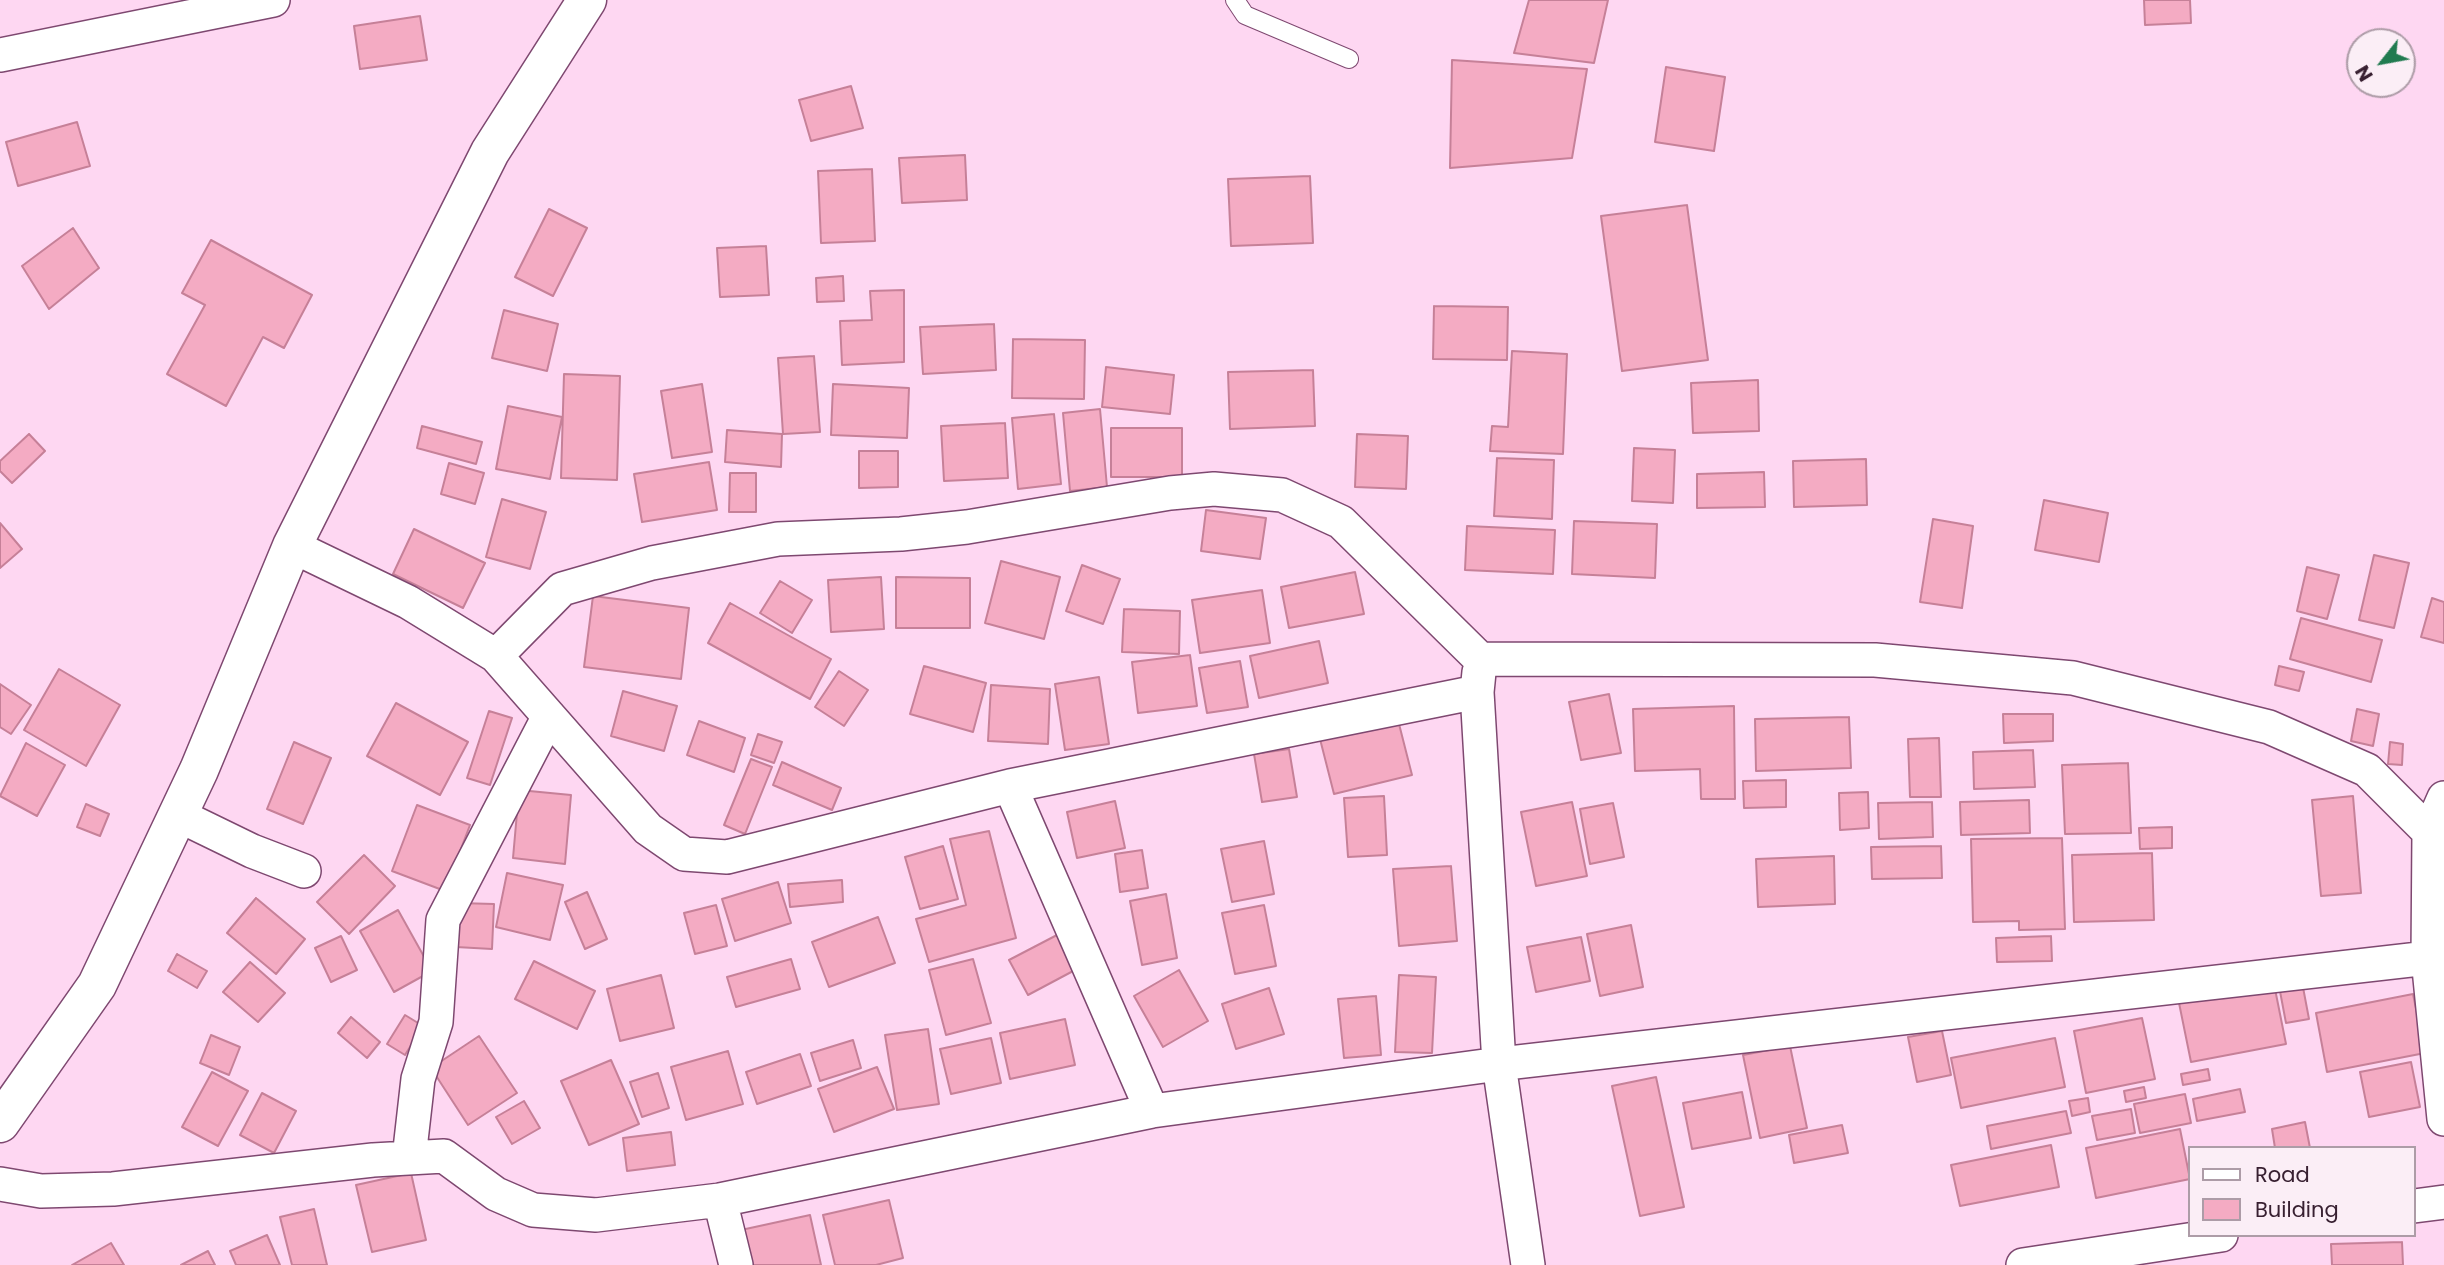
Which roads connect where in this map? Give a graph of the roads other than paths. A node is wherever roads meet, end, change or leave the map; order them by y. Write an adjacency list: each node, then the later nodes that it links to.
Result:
1 (273, 0): 4 (street)
2 (587, 0): 6 (street)
3 (1235, 0): 5 (lane)
4 (0, 55)
5 (1349, 59)
6 (292, 546): 7 (street); 13 (street)
7 (496, 656): 8 (street); 10 (street)
8 (1480, 659): 9 (street); 14 (street)
9 (1477, 692): 11 (street); 17 (street)
10 (549, 716): 11 (street); 21 (street)
11 (1010, 786): 18 (street)
12 (2444, 798): 14 (street)
13 (178, 815): 15 (street); 20 (street)
14 (2429, 832): 16 (street)
15 (304, 871)
16 (2428, 958): 17 (street); 19 (street)
17 (1499, 1064): 18 (street); 28 (street)
18 (1152, 1111): 23 (street)
19 (2444, 1119)
20 (0, 1123)
21 (408, 1158): 22 (street); 23 (street)
22 (0, 1184)
23 (720, 1200): 27 (street)
24 (2444, 1202): 25 (street)
25 (2416, 1206)
26 (2208, 1237): 29 (street)
27 (736, 1265)
28 (1528, 1265)
29 (2023, 1265)

